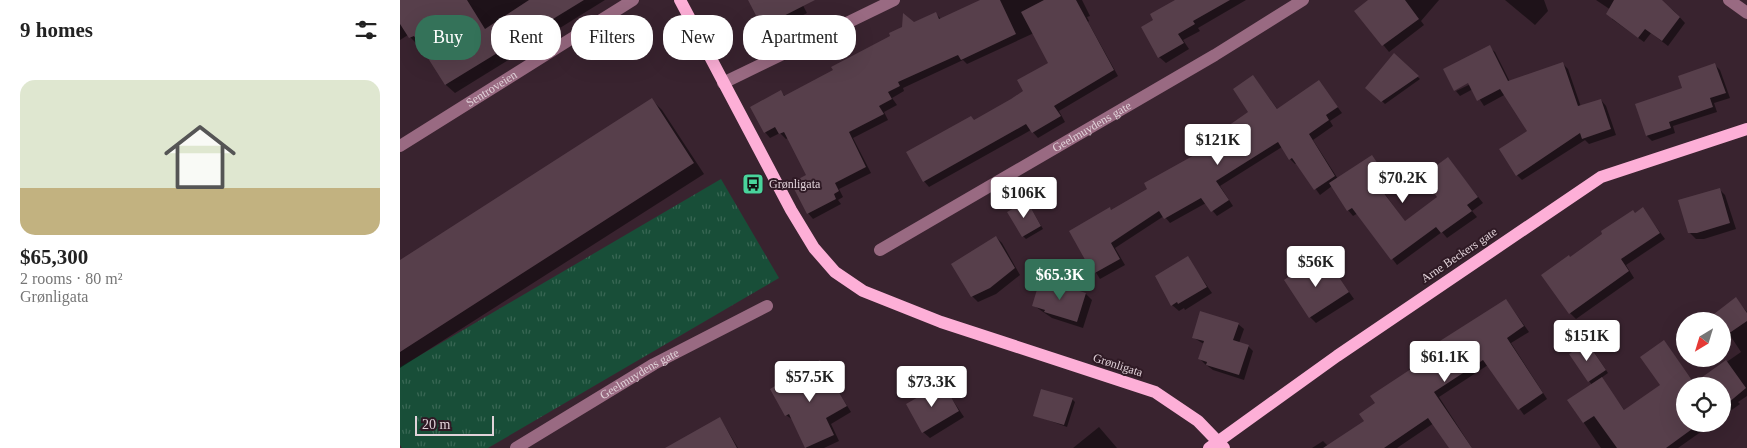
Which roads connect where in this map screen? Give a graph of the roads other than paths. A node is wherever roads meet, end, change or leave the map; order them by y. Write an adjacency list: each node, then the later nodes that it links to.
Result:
1 (633, 0): 9 (street, Sentroveien)
2 (680, 0): 7 (main road, Grønligata)
3 (894, 0): 7 (street)
4 (1303, 0): 10 (street, Geelmuydens gate)
5 (1729, 0): 6 (street)
6 (1747, 13)
7 (723, 83): 12 (main road, Grønligata)
8 (1747, 130): 12 (main road, Arne Beckers gate)
9 (400, 146)
10 (880, 250)
11 (767, 306): 13 (street, Geelmuydens gate)
12 (1217, 446)
13 (516, 448)

